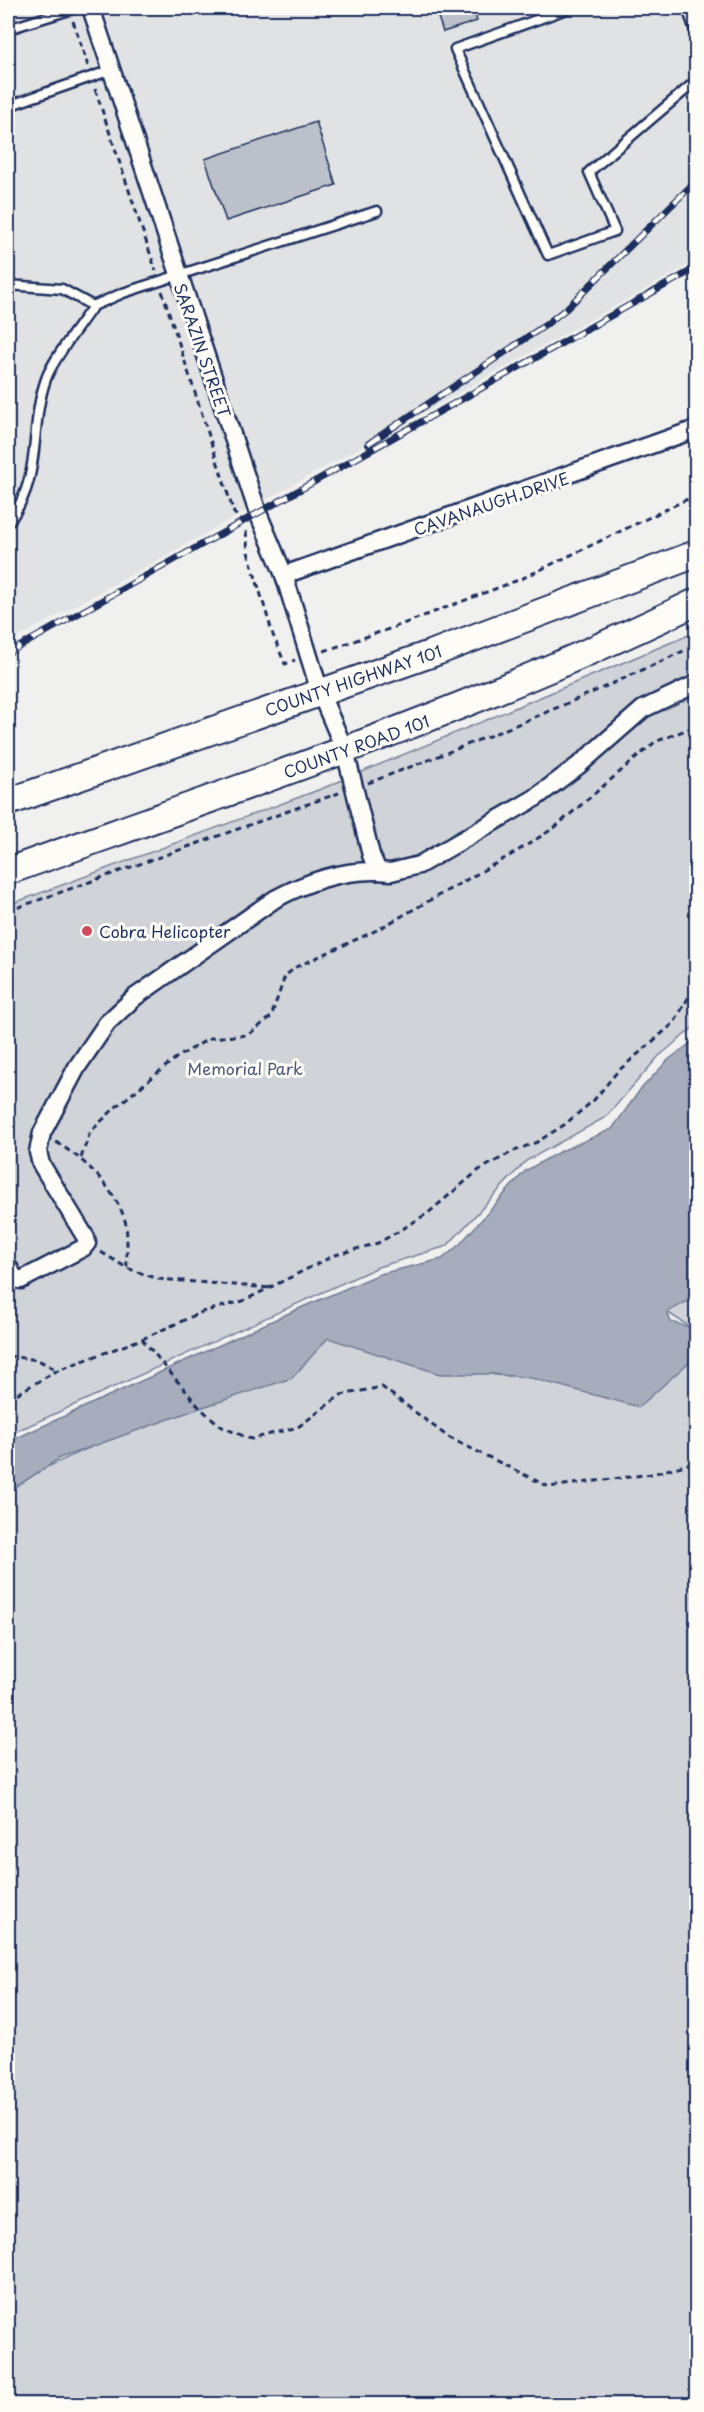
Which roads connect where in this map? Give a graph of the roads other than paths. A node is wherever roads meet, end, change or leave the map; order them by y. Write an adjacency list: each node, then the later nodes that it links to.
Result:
1 (73, 8): 5 (lane)
2 (91, 8): 7 (street, SARAZIN STREET)
3 (564, 8): 8 (lane)
4 (687, 8): 6 (lane)
5 (8, 29)
6 (696, 33)
7 (111, 70): 9 (lane); 11 (street, SARAZIN STREET)
8 (696, 81)
9 (8, 106)
10 (377, 211): 11 (lane)
11 (178, 276): 13 (lane); 17 (street, SARAZIN STREET)
12 (8, 285): 13 (lane)
13 (93, 306): 15 (lane)
14 (696, 429): 17 (street, CAVANAUGH DRIVE)
15 (8, 523)
16 (696, 554): 20 (main road, COUNTY HIGHWAY 101)
17 (284, 575): 20 (street, SARAZIN STREET)
18 (696, 602): 21 (main road, COUNTY ROAD 101)
19 (696, 684): 24 (street)
20 (320, 692): 21 (street, SARAZIN STREET); 22 (main road, COUNTY HIGHWAY 101)
21 (345, 751): 23 (main road, COUNTY ROAD 101); 24 (street, SARAZIN STREET)
22 (8, 802)
23 (8, 871)
24 (378, 872): 25 (street)
25 (8, 1266)

